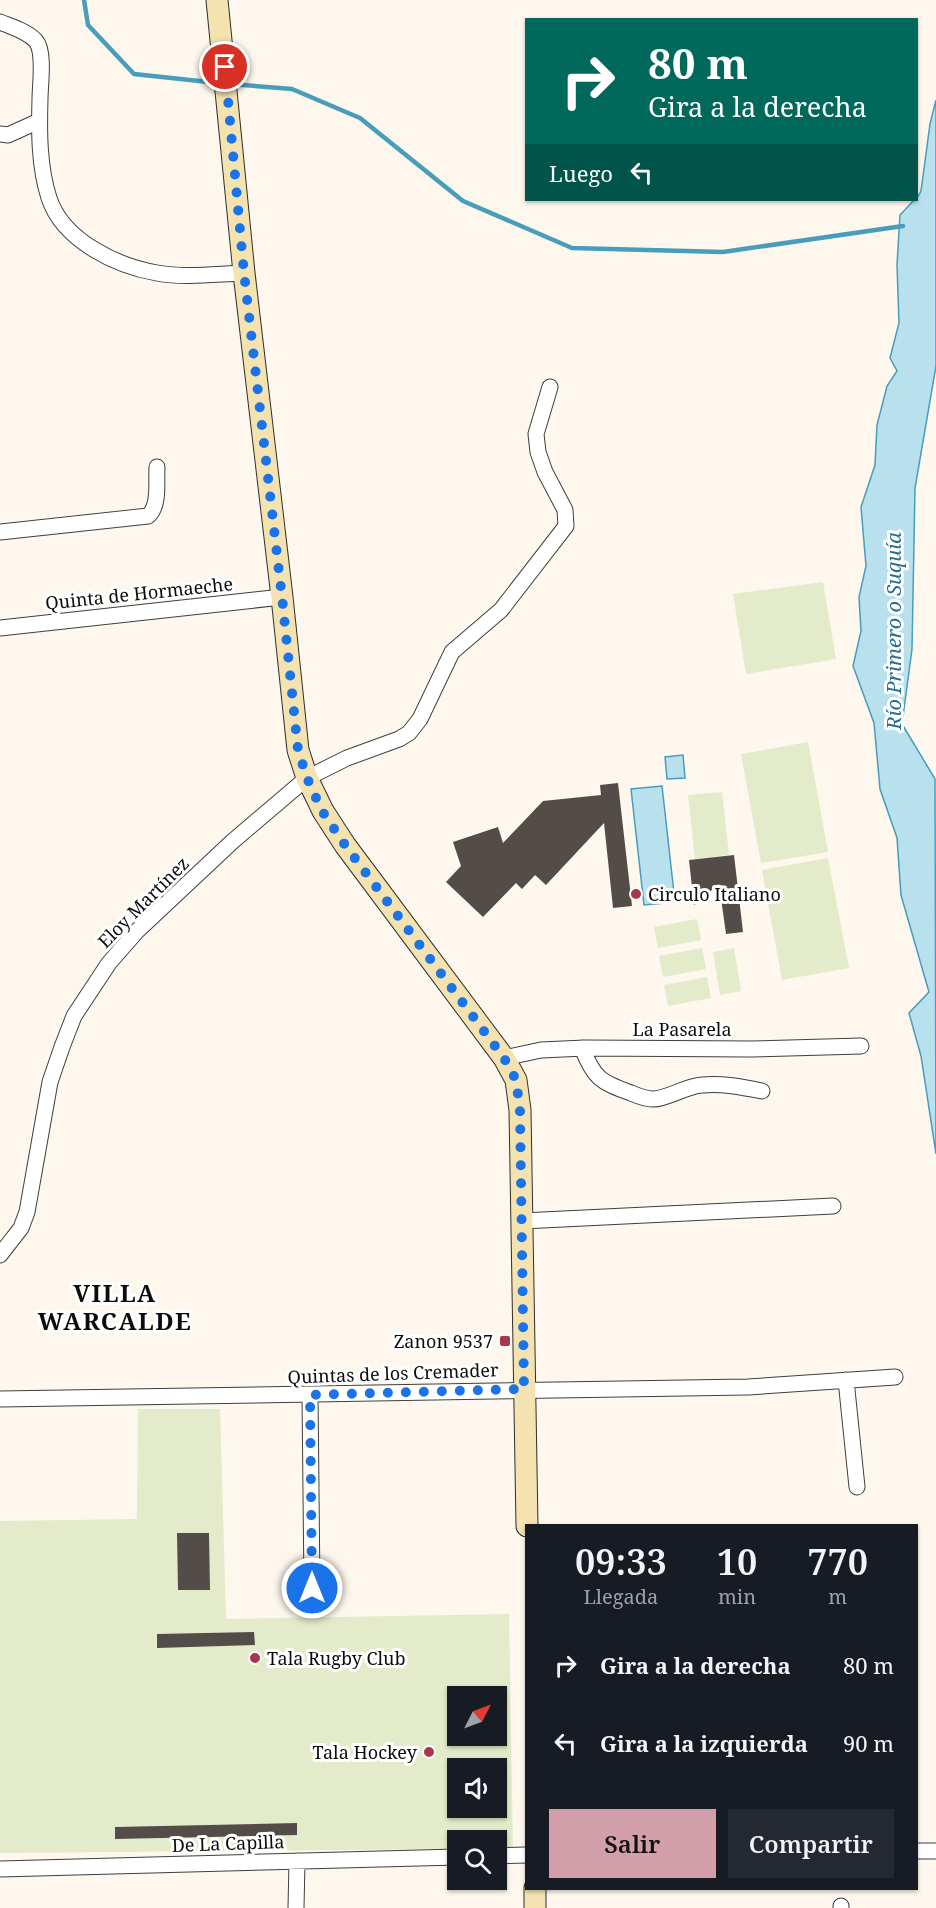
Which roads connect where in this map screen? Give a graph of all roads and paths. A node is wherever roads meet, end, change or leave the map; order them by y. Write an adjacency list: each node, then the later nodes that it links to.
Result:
1 (217, 0): 5 (main road)
2 (0, 22): 3 (street)
3 (39, 121): 4 (street); 5 (street)
4 (0, 134)
5 (244, 273): 9 (main road)
6 (550, 387): 11 (street, Eloy Martínez)
7 (157, 466): 8 (street)
8 (0, 532)
9 (282, 597): 10 (street, Quinta de Hormaeche); 11 (main road)
10 (0, 627)
11 (307, 778): 14 (main road); 18 (street, Eloy Martínez)
12 (861, 1046): 13 (street, La Pasarela)
13 (582, 1048): 14 (street, La Pasarela); 15 (street)
14 (504, 1058): 17 (main road)
15 (762, 1090)
16 (833, 1206): 17 (street)
17 (522, 1221): 21 (main road)
18 (0, 1255)
19 (895, 1377): 20 (street, Quintas de los Cremader)
20 (846, 1380): 21 (street, Quintas de los Cremader); 24 (street)
21 (524, 1389): 22 (street, Quintas de los Cremader); 25 (main road)
22 (310, 1395): 23 (street, Quintas de los Cremader); 26 (street)
23 (0, 1399)
24 (857, 1487)
25 (527, 1524)
26 (312, 1588)
27 (918, 1851): 28 (street)
28 (936, 1851)
29 (525, 1855): 30 (street)
30 (507, 1856)
31 (447, 1857): 32 (street, De La Capilla)
32 (297, 1861): 33 (street, De La Capilla); 35 (street)
33 (0, 1869)
34 (535, 1890): 36 (main road)
35 (296, 1908)
36 (535, 1908)

